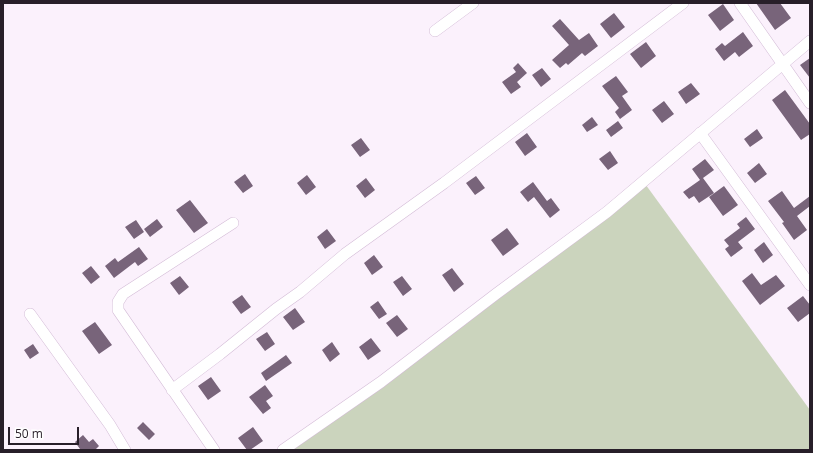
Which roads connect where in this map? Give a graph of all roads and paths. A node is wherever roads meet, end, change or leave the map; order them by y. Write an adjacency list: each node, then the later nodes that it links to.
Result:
1 (473, 3): 4 (street)
2 (684, 3): 12 (street)
3 (740, 3): 6 (street)
4 (435, 31)
5 (810, 41): 6 (street)
6 (782, 64): 7 (street); 8 (street)
7 (810, 103)
8 (700, 133): 10 (street); 15 (street)
9 (233, 223): 12 (street)
10 (810, 285)
11 (30, 314): 13 (street)
12 (172, 390): 14 (street)
13 (124, 450)
14 (214, 450)
15 (283, 450)

